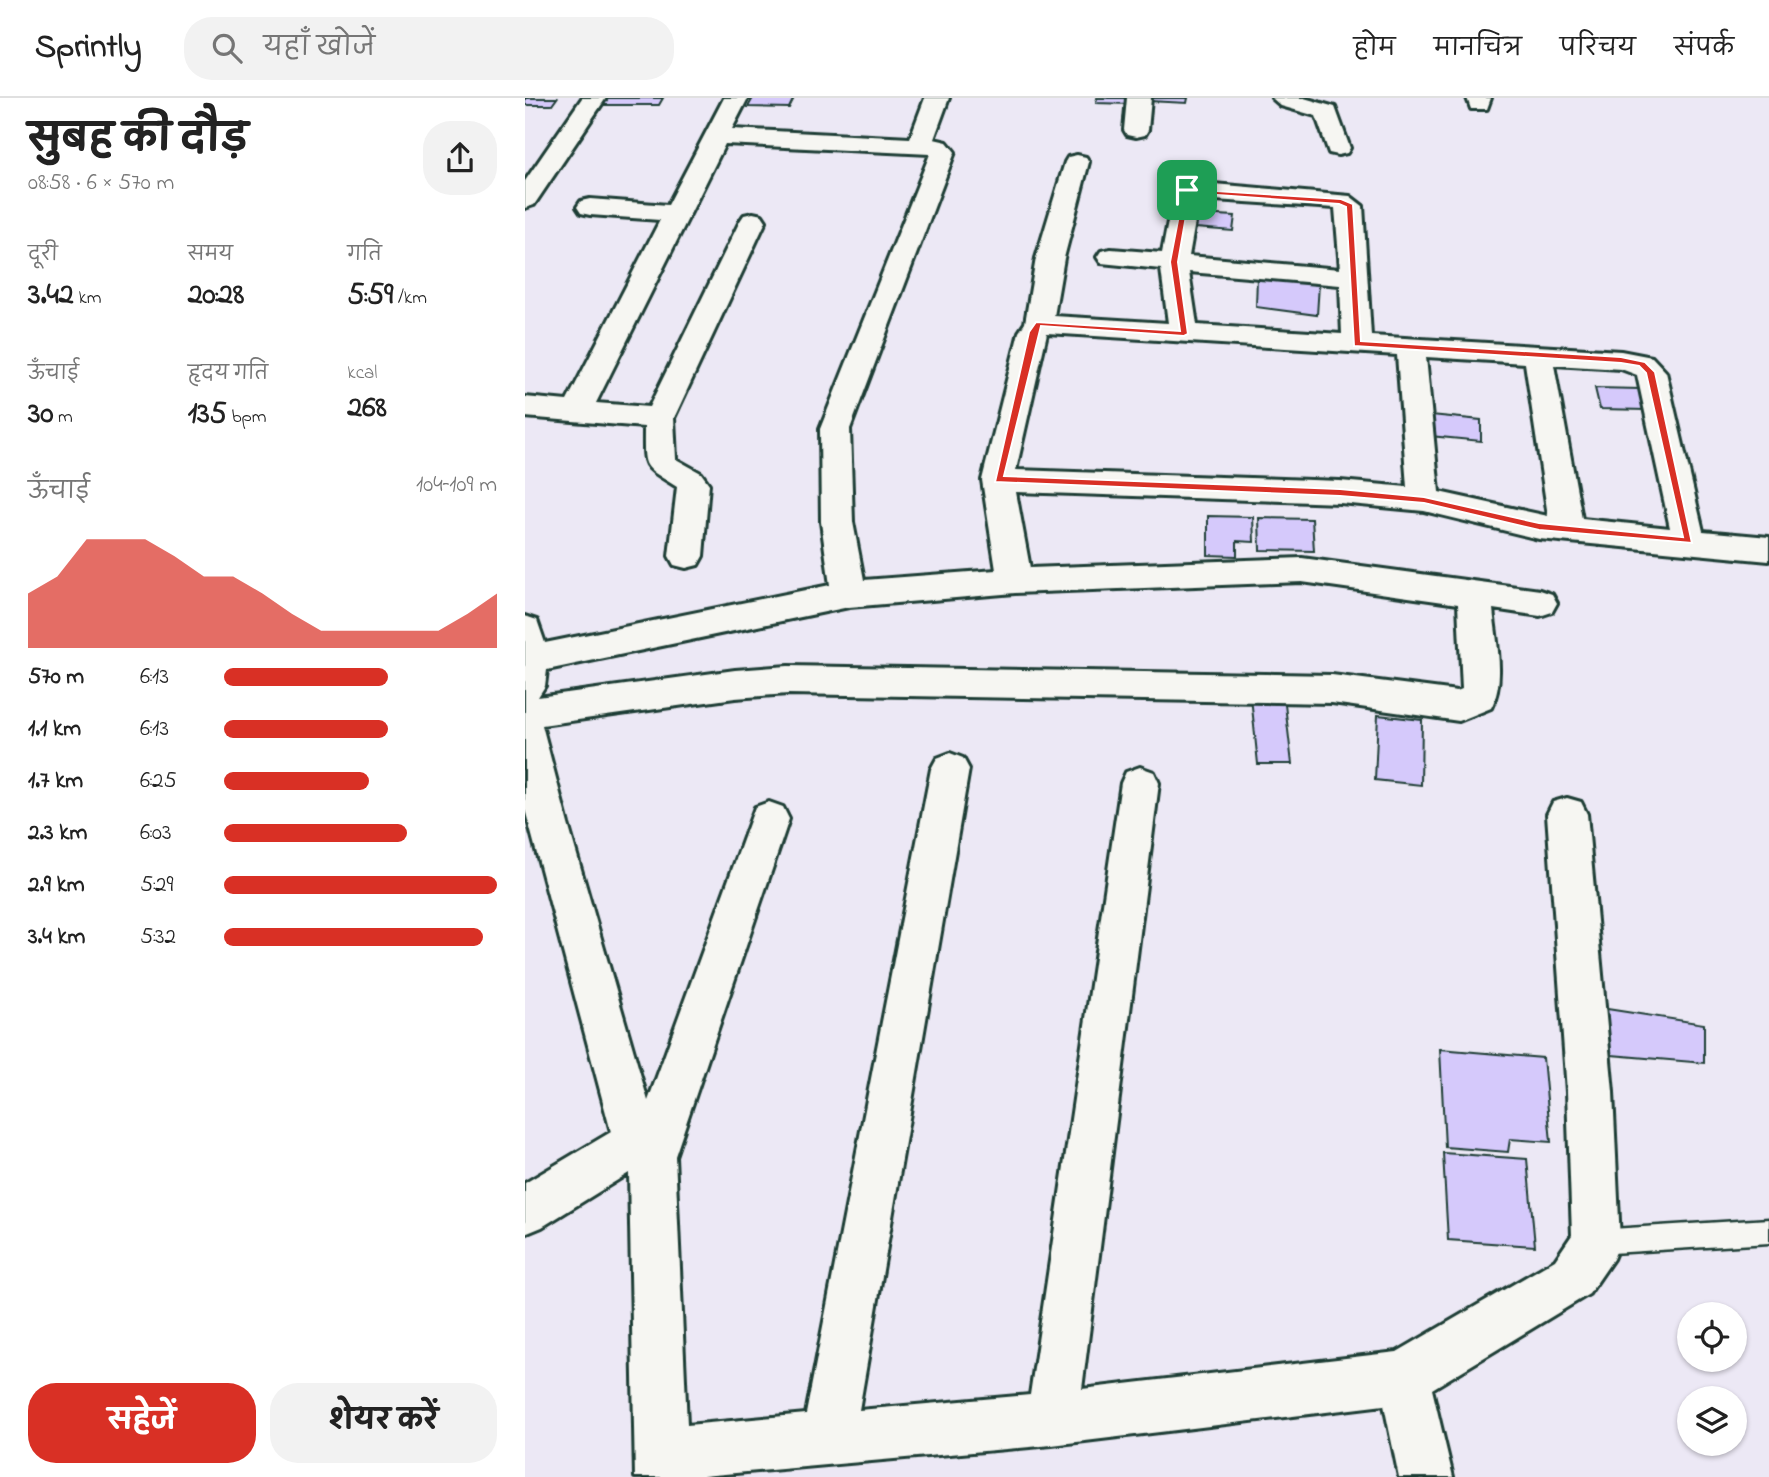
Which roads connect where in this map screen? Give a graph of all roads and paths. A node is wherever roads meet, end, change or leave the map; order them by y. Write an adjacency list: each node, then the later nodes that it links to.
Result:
1 (594, 98): 11 (street)
2 (736, 98): 7 (street)
3 (937, 98): 8 (street)
4 (1139, 98): 6 (street)
5 (1284, 98): 9 (street)
6 (1136, 130)
7 (717, 136): 8 (street); 13 (street)
8 (919, 146): 33 (street)
9 (1338, 148)
10 (1077, 162): 18 (street)
11 (527, 197)
12 (590, 207): 13 (street)
13 (677, 214): 24 (street)
14 (753, 221): 25 (street)
15 (1111, 257): 16 (street)
16 (1174, 262): 17 (street); 17 (street); 19 (street)
17 (1355, 278): 20 (street)
18 (1039, 324): 19 (street); 26 (street)
19 (1184, 334): 20 (street)
20 (1357, 344): 21 (street)
21 (1411, 348): 22 (street); 27 (street)
22 (1538, 355): 28 (street); 29 (street)
23 (525, 407): 24 (street)
24 (576, 410): 25 (street)
25 (660, 418): 31 (street)
26 (998, 480): 27 (street); 32 (street)
27 (1424, 500): 28 (street)
28 (1567, 530): 29 (street)
29 (1689, 541): 30 (street)
30 (1769, 549)
31 (686, 556)
32 (1015, 581): 33 (street); 34 (street)
33 (849, 594): 36 (street)
34 (1475, 595): 35 (street); 38 (street)
35 (1540, 603)
36 (527, 650): 37 (street)
37 (525, 695)
38 (525, 713)
39 (525, 727): 44 (street)
40 (950, 769): 50 (street)
41 (1140, 783): 49 (street)
42 (1567, 814): 47 (street)
43 (769, 819): 44 (street)
44 (645, 1149): 45 (street); 51 (street)
45 (525, 1210)
46 (1769, 1231): 47 (lane)
47 (1596, 1242): 48 (street)
48 (1404, 1377): 49 (street); 52 (street)
49 (1052, 1419): 50 (street)
50 (828, 1439): 51 (street)
51 (662, 1465)
52 (1426, 1477)

